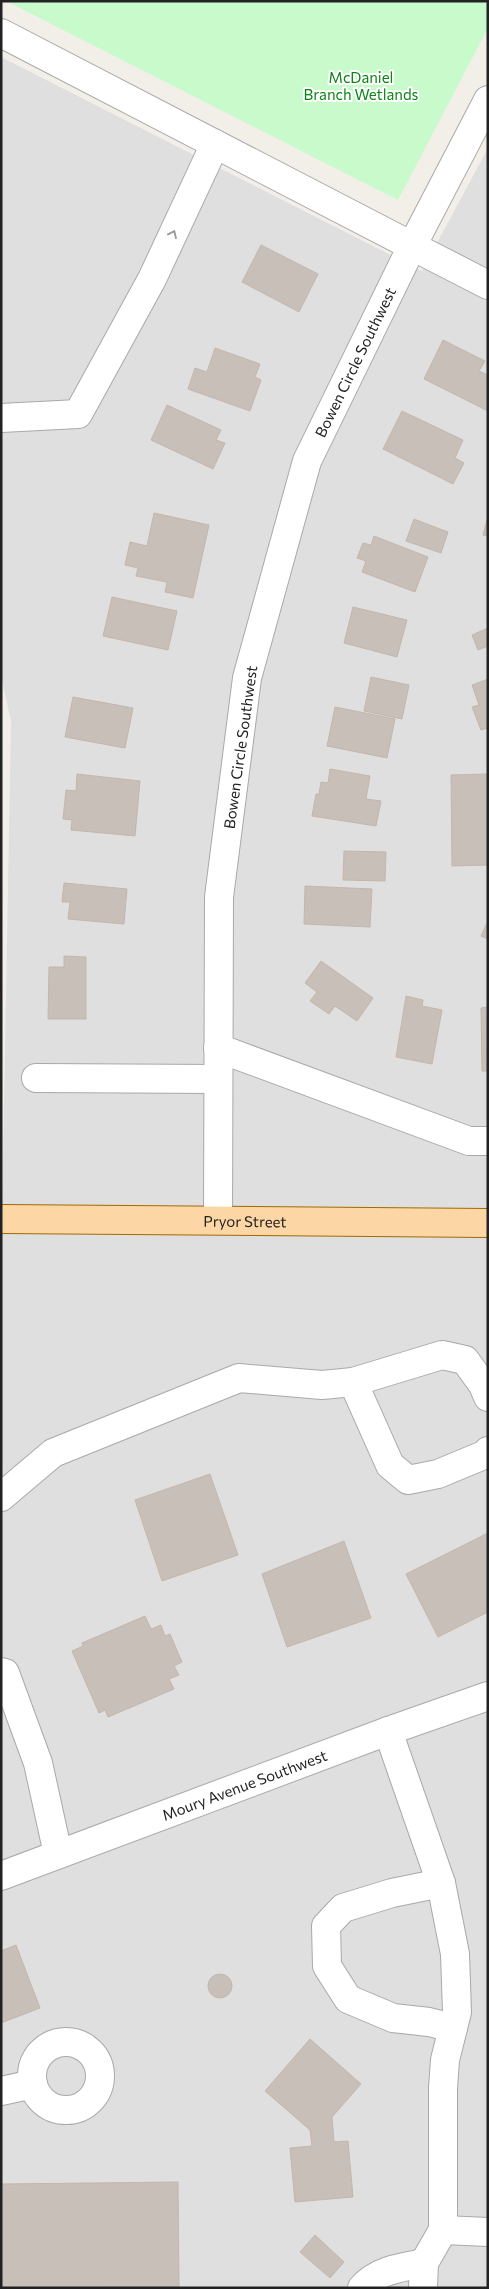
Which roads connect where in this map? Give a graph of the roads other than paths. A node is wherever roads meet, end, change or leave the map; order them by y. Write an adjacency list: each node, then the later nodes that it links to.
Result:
1 (1, 33): 3 (street)
2 (488, 100): 4 (street, Bowen Circle Southwest)
3 (215, 144): 4 (street); 6 (street, one-way to 3)
4 (412, 246): 5 (street); 7 (street, Bowen Circle Southwest)
5 (488, 285)
6 (1, 418)
7 (218, 1048): 9 (street, Bowen Circle Southwest); 10 (street)
8 (36, 1078): 9 (street)
9 (218, 1079): 12 (street, Bowen Circle Southwest)
10 (488, 1141)
11 (1, 1219): 12 (main road, Pryor Street)
12 (218, 1220): 13 (main road, Pryor Street)
13 (488, 1223)
14 (353, 1382): 15 (street); 16 (street); 17 (street)
15 (488, 1397)
16 (488, 1451)
17 (1, 1497)
18 (1, 1672): 21 (street)
19 (488, 1696): 20 (street, Moury Avenue Southwest)
20 (388, 1731): 21 (street, Moury Avenue Southwest); 23 (street)
21 (58, 1854): 22 (street, Moury Avenue Southwest)
22 (1, 1876)
23 (441, 1883): 24 (street); 24 (street)
24 (453, 2028): 27 (street)
25 (33, 2084): 26 (street)
26 (1, 2091)
27 (443, 2230): 28 (street); 29 (street)
28 (488, 2232)
29 (423, 2275): 30 (street)
30 (362, 2288)

